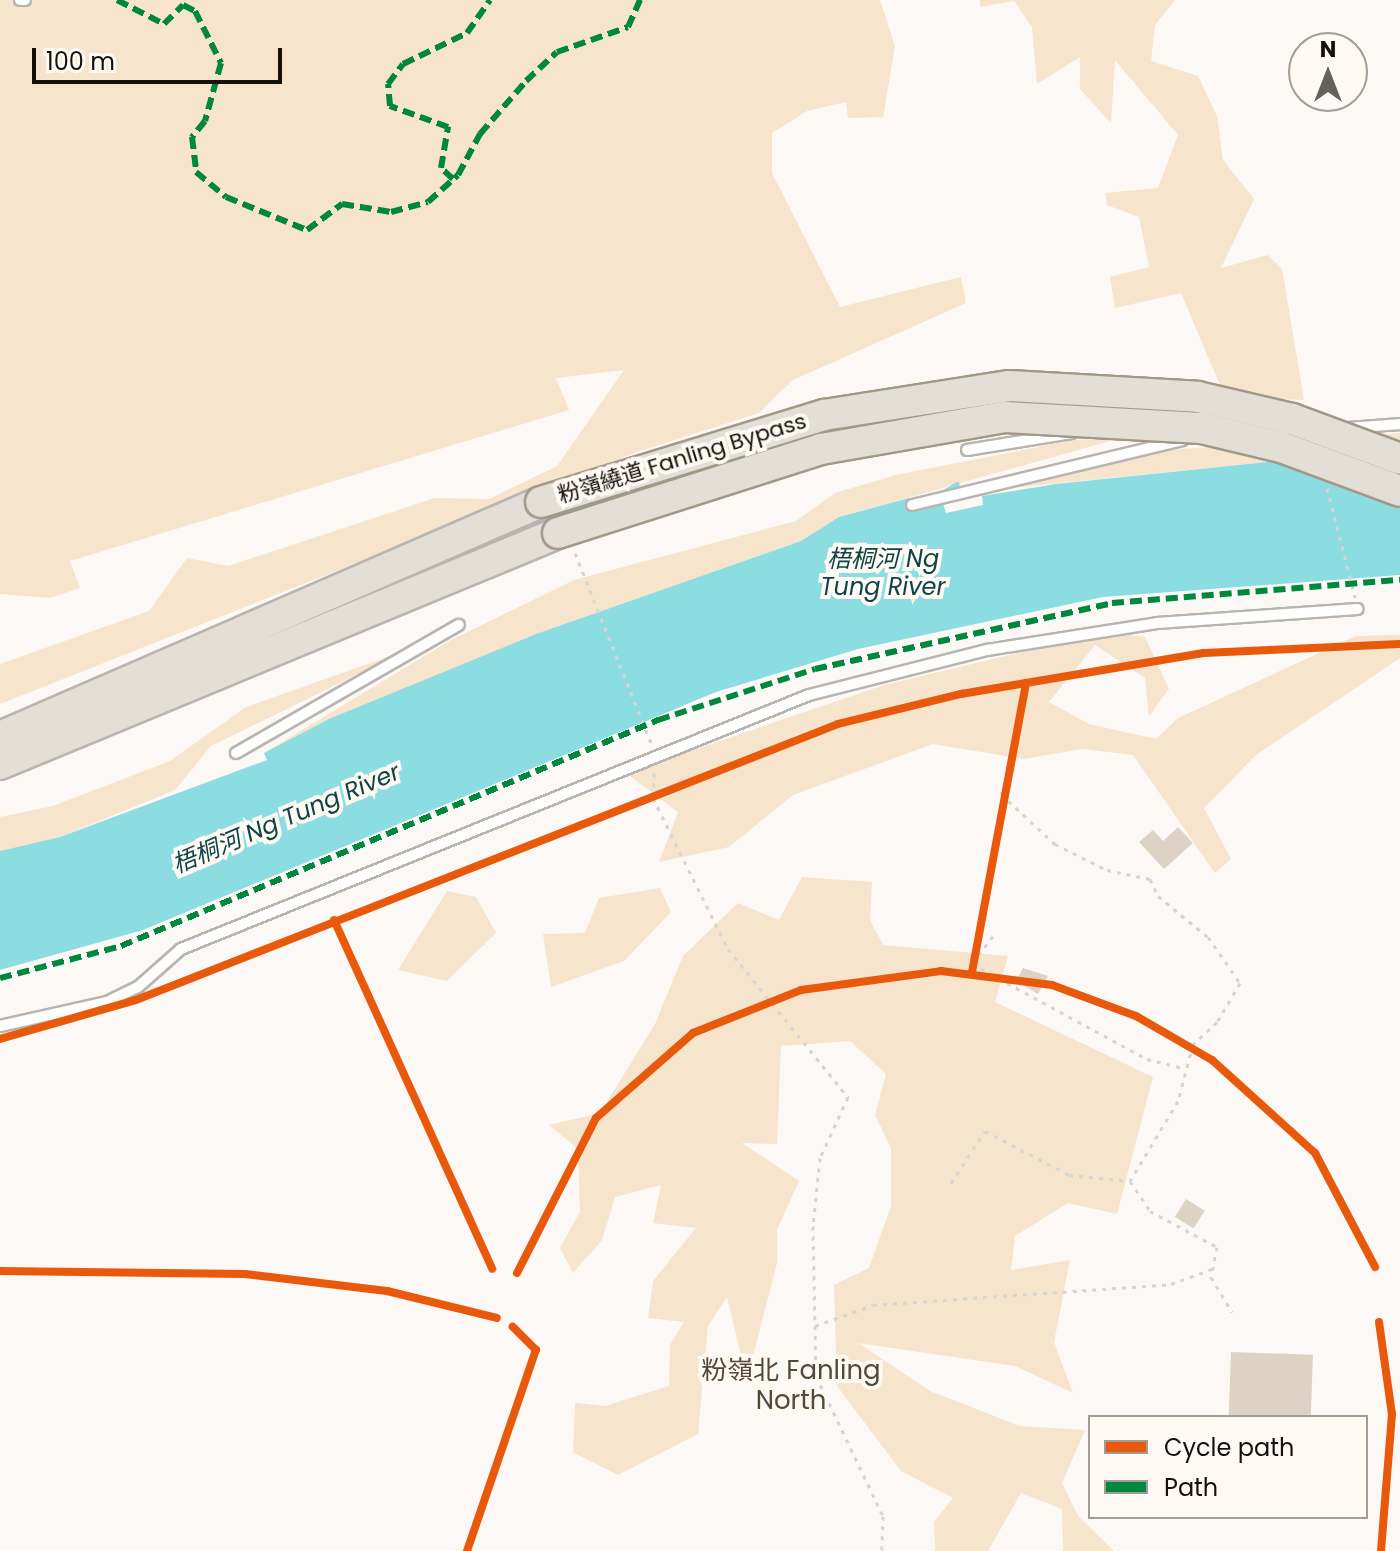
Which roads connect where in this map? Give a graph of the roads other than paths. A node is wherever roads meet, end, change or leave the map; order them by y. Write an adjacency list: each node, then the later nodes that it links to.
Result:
1 (1400, 424): 2 (lane)
2 (1182, 440): 3 (lane); 6 (lane)
3 (967, 450)
4 (1400, 459): 9 (main road, 粉嶺繞道 Fanling Bypass, bridge)
5 (1400, 491): 9 (main road, 粉嶺繞道 Fanling Bypass, bridge)
6 (912, 505)
7 (1358, 609): 13 (lane)
8 (459, 625): 11 (lane)
9 (38, 736): 10 (main road, 粉嶺繞道 Fanling Bypass); 12 (main road, 粉嶺繞道 Fanling Bypass)
10 (0, 737)
11 (236, 753)
12 (0, 764)
13 (0, 1026)

